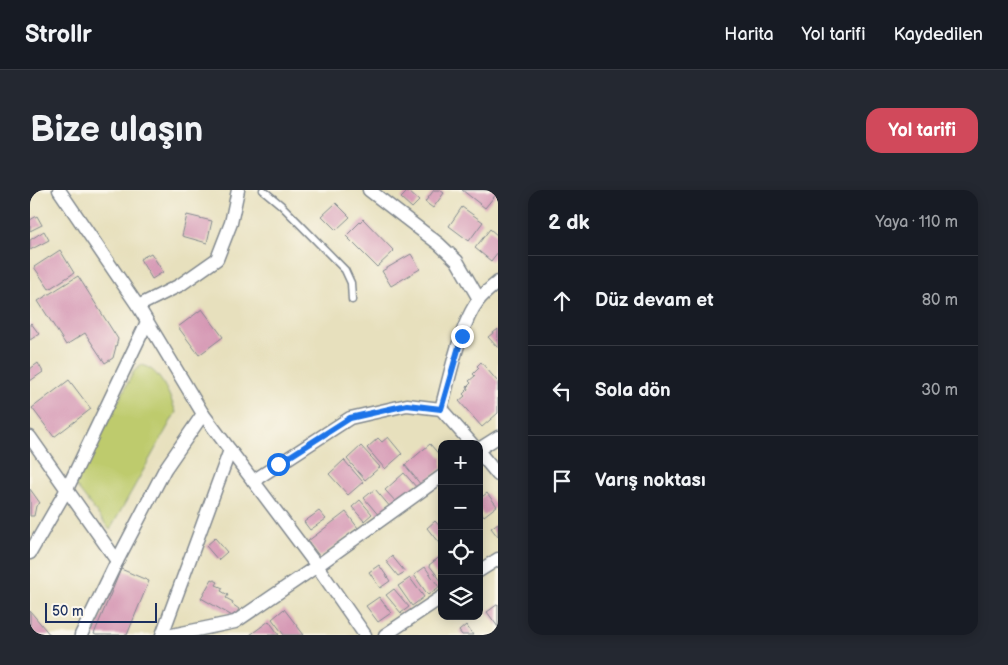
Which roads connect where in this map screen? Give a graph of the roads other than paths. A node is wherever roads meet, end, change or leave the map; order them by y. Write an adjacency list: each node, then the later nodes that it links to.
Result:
1 (58, 190): 8 (street)
2 (238, 190): 8 (street)
3 (263, 190): 7 (lane)
4 (369, 190): 6 (street)
5 (498, 282): 6 (street)
6 (479, 299): 10 (street)
7 (352, 300)
8 (138, 306): 9 (street)
9 (147, 322): 11 (street); 21 (street)
10 (441, 409): 14 (street); 20 (street)
11 (203, 414): 16 (street); 24 (street)
12 (30, 437): 21 (street)
13 (498, 437): 15 (street)
14 (468, 440)
15 (483, 447)
16 (230, 450): 20 (street); 29 (street)
17 (483, 455): 18 (street)
18 (498, 475)
19 (438, 479): 25 (street)
20 (253, 481): 25 (street)
21 (67, 490): 22 (street); 24 (street)
22 (30, 553)
23 (498, 559): 26 (street)
24 (117, 561): 28 (street)
25 (317, 566): 30 (street); 31 (street)
26 (483, 568)
27 (438, 600): 32 (street)
28 (81, 635)
29 (162, 635)
30 (172, 635)
31 (365, 635)
32 (385, 635)

